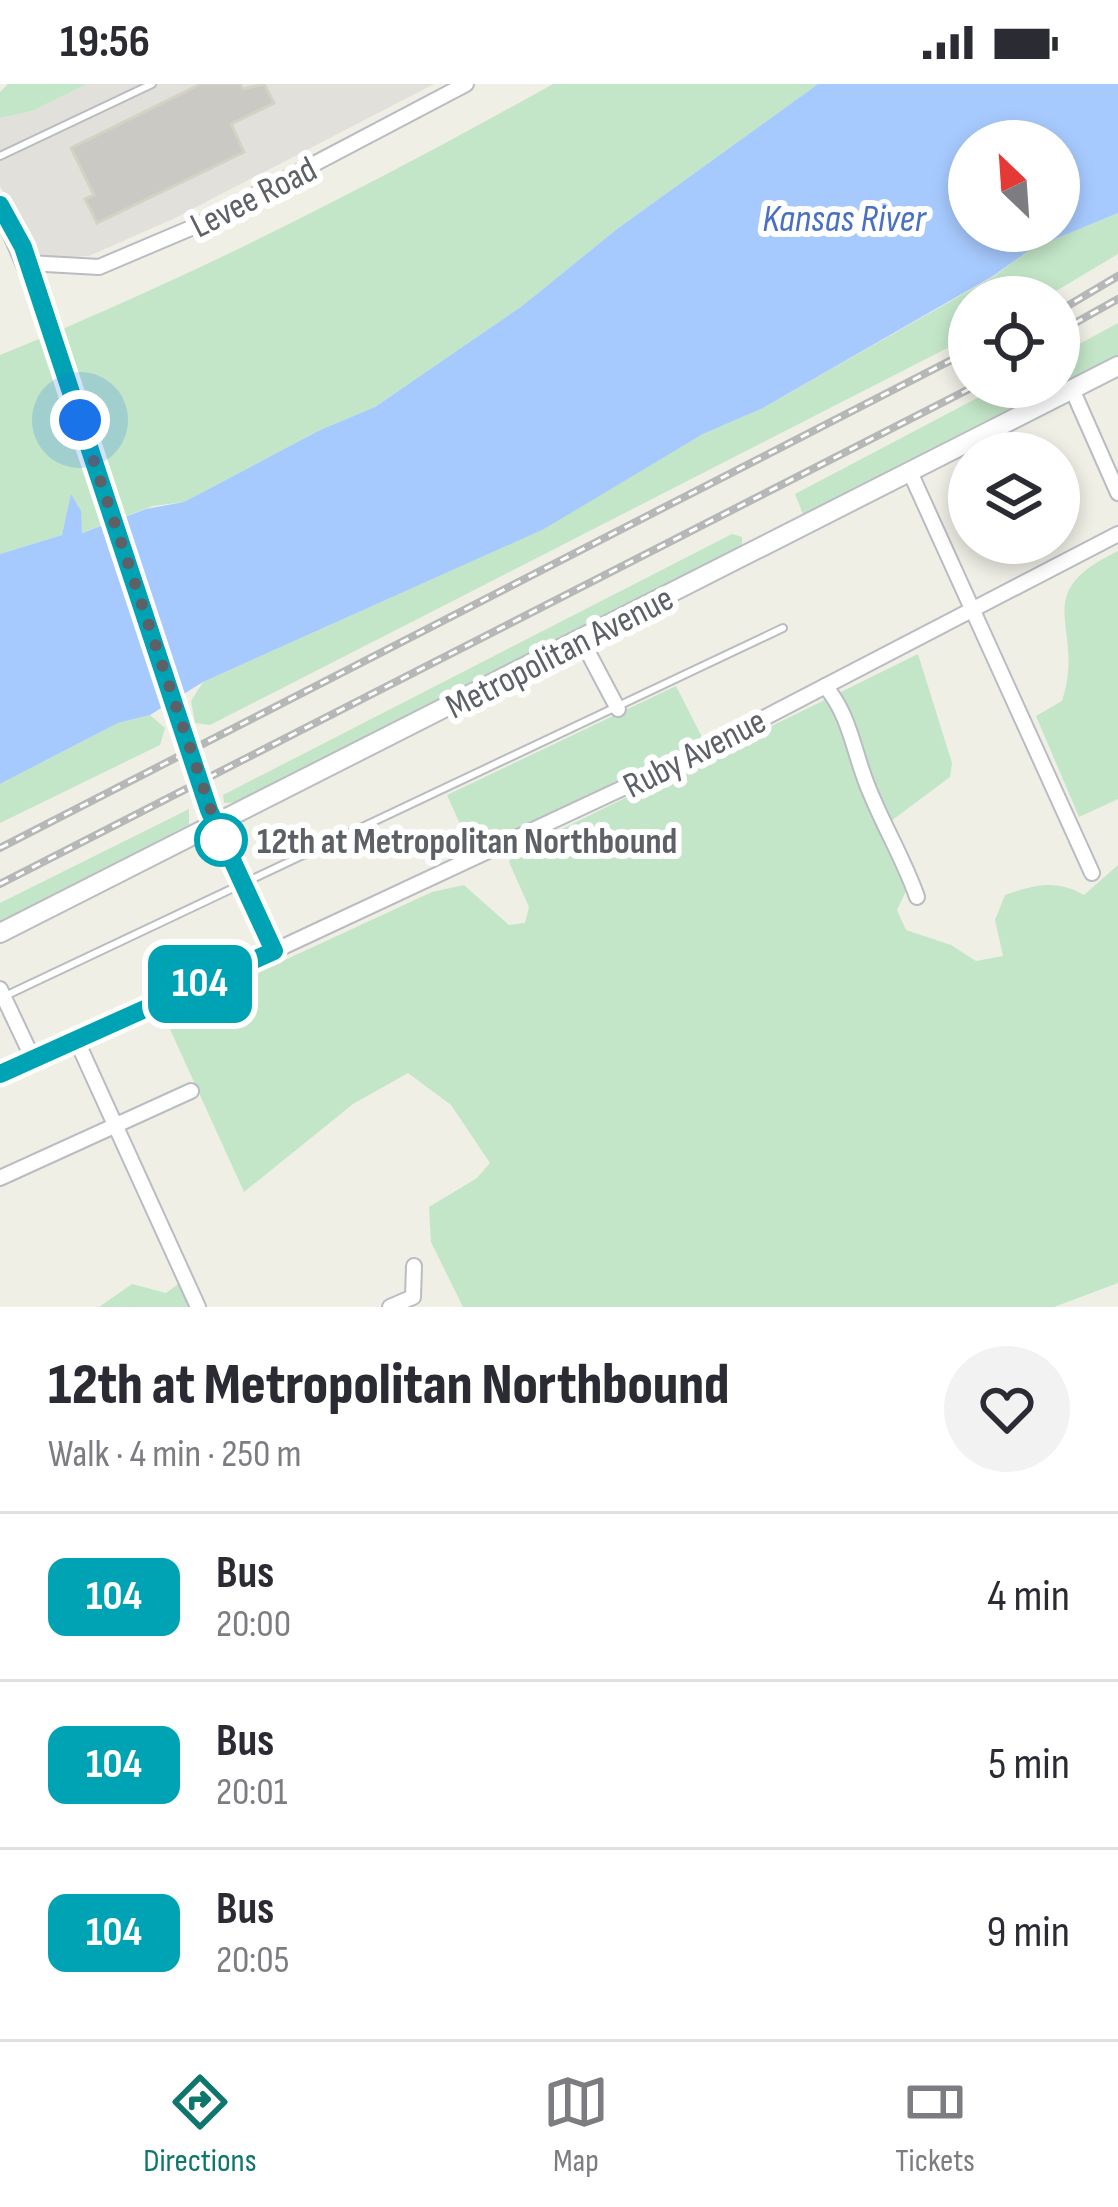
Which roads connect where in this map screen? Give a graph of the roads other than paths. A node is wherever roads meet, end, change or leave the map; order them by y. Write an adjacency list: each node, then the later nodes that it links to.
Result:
1 (152, 84): 3 (lane)
2 (466, 84): 5 (street, Levee Road)
3 (0, 156)
4 (0, 205): 5 (main road)
5 (28, 263): 18 (main road, bridge)
6 (1118, 366): 7 (main road, Metropolitan Avenue)
7 (1080, 384)
8 (1080, 406): 11 (street)
9 (1033, 408): 10 (main road, Metropolitan Avenue)
10 (910, 472): 13 (street); 15 (main road, Metropolitan Avenue)
11 (1118, 493)
12 (1118, 535): 13 (street, Ruby Avenue)
13 (970, 612): 16 (street, Ruby Avenue); 19 (street)
14 (783, 628): 17 (lane)
15 (581, 639): 17 (street); 18 (main road, Metropolitan Avenue)
16 (825, 686): 21 (street); 23 (street, Ruby Avenue)
17 (618, 709): 20 (lane)
18 (212, 818): 20 (main road); 22 (main road, Metropolitan Avenue)
19 (1092, 874)
20 (243, 886): 23 (main road); 24 (lane)
21 (916, 897)
22 (0, 933)
23 (274, 951): 25 (main road, Ruby Avenue)
24 (1, 995): 26 (street)
25 (76, 1039): 26 (main road, Ruby Avenue); 29 (street)
26 (33, 1059): 27 (main road, Ruby Avenue)
27 (0, 1074)
28 (191, 1091): 29 (street)
29 (118, 1125): 30 (street); 32 (street)
30 (0, 1178)
31 (414, 1266): 33 (street)
32 (198, 1307)
33 (390, 1307)

